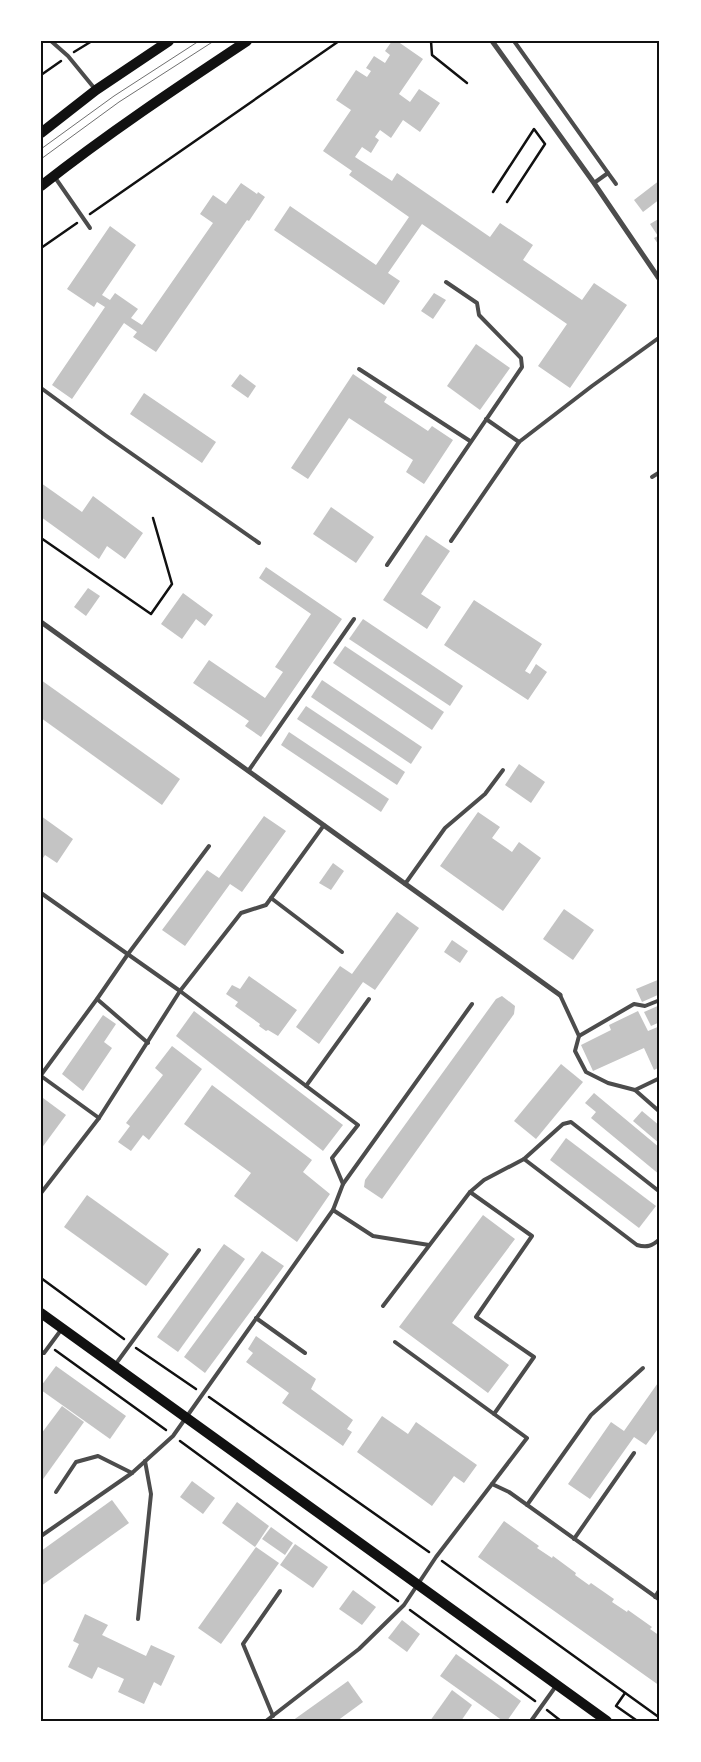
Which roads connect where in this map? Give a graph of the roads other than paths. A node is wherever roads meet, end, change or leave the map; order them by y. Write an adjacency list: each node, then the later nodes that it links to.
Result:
1 (51, 41): 6 (lane)
2 (169, 41): 6 (main road)
3 (247, 41): 9 (main road)
4 (492, 41): 10 (street)
5 (514, 41): 8 (lane)
6 (96, 90): 7 (main road)
7 (41, 132)
8 (608, 173): 10 (lane); 11 (lane)
9 (54, 176): 12 (main road); 13 (lane)
10 (594, 183): 14 (street)
11 (616, 184)
12 (41, 186)
13 (90, 228)
14 (660, 280)
15 (446, 282): 19 (lane)
16 (660, 337): 21 (lane)
17 (359, 369): 20 (lane)
18 (41, 388): 25 (lane)
19 (486, 419): 20 (lane); 21 (lane)
20 (470, 441): 26 (lane)
21 (519, 442): 24 (lane)
22 (660, 472): 23 (lane)
23 (652, 477)
24 (451, 541)
25 (259, 543)
26 (386, 565)
27 (354, 619): 29 (lane)
28 (41, 622): 29 (street)
29 (249, 770): 31 (street)
30 (502, 770): 33 (lane)
31 (324, 825): 33 (street); 35 (lane)
32 (209, 846): 37 (lane)
33 (405, 884): 39 (street)
34 (41, 893): 37 (lane)
35 (271, 898): 36 (lane); 38 (lane)
36 (342, 952)
37 (128, 954): 38 (lane); 40 (lane)
38 (180, 991): 45 (lane); 48 (lane)
39 (560, 995): 44 (lane)
40 (97, 999): 45 (lane); 46 (lane)
41 (369, 999): 48 (lane)
42 (660, 1000): 44 (lane)
43 (472, 1004): 53 (lane)
44 (579, 1036): 49 (lane)
45 (148, 1043): 51 (lane)
46 (41, 1076): 51 (lane)
47 (660, 1078): 49 (lane)
48 (306, 1086): 53 (lane)
49 (635, 1090): 50 (lane)
50 (660, 1112)
51 (98, 1118): 56 (lane)
52 (524, 1159): 54 (lane); 55 (lane); 58 (lane)
53 (343, 1184): 57 (lane)
54 (470, 1192): 59 (lane); 70 (lane)
55 (660, 1192)
56 (41, 1193)
57 (333, 1210): 59 (lane); 63 (lane)
58 (660, 1239)
59 (429, 1245): 61 (lane)
60 (200, 1250): 68 (lane)
61 (383, 1306)
62 (41, 1313): 64 (main road)
63 (256, 1318): 67 (lane); 71 (lane)
64 (62, 1328): 66 (lane); 68 (main road)
65 (395, 1342): 70 (lane)
66 (41, 1352)
67 (305, 1353)
68 (114, 1366): 71 (main road)
69 (644, 1368): 77 (lane)
70 (494, 1414): 75 (lane)
71 (186, 1417): 73 (lane); 80 (main road)
72 (634, 1453): 79 (lane)
73 (145, 1461): 74 (lane); 85 (lane)
74 (132, 1472): 76 (lane); 78 (lane)
75 (492, 1484): 77 (lane); 80 (lane)
76 (56, 1492)
77 (526, 1505): 79 (lane)
78 (41, 1536)
79 (574, 1539): 83 (lane)
80 (417, 1583): 86 (main road); 87 (lane)
81 (660, 1590): 83 (lane)
82 (280, 1591): 87 (lane)
83 (655, 1597): 84 (lane)
84 (660, 1600)
85 (138, 1619)
86 (557, 1685): 89 (lane); 90 (main road)
87 (273, 1716): 88 (lane)
88 (266, 1721)
89 (532, 1721)
90 (607, 1721)

